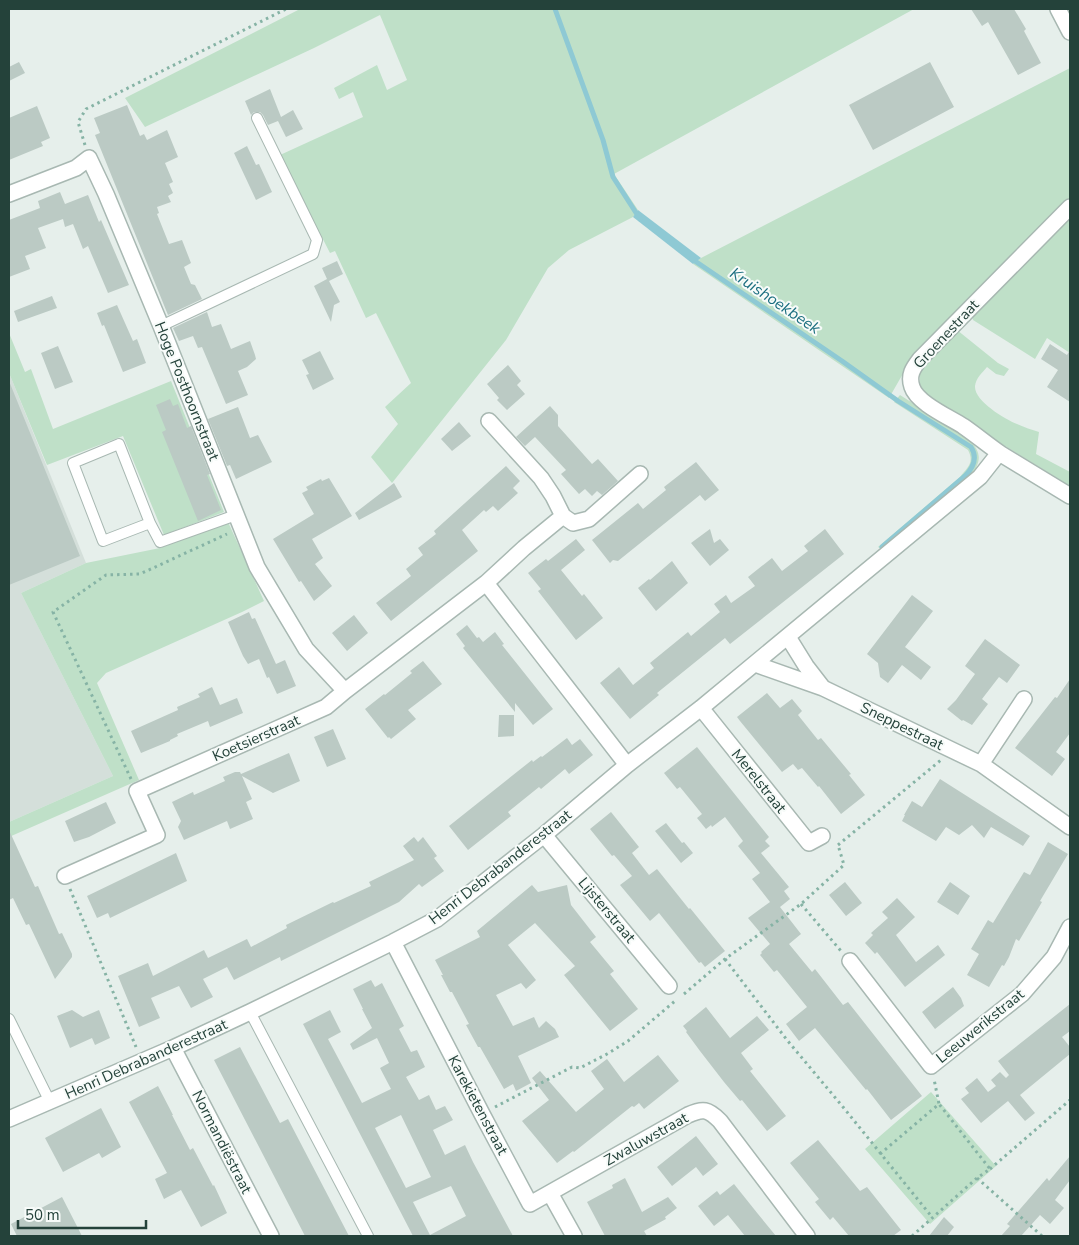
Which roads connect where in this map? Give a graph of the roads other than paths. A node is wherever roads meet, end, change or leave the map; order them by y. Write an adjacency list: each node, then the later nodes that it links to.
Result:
1 (1058, 9): 2 (street)
2 (1070, 32)
3 (256, 118): 6 (lane)
4 (9, 194): 6 (street, Hoge Posthoornstraat)
5 (1070, 207): 8 (street, Groenestraat)
6 (162, 326): 12 (street, Hoge Posthoornstraat)
7 (489, 421): 11 (street)
8 (1000, 453): 10 (street, Groenestraat); 15 (street, Henri Debrabanderestraat)
9 (640, 474): 11 (street)
10 (1070, 496)
11 (563, 516): 14 (street, Koetsierstraat)
12 (239, 521): 13 (lane); 18 (street, Hoge Posthoornstraat)
13 (150, 523): 13 (lane)
14 (486, 584): 18 (street, Koetsierstraat); 22 (street)
15 (788, 637): 16 (street, Henri Debrabanderestraat); 17 (street, Sneppestraat)
16 (755, 664): 17 (street, Sneppestraat); 20 (street, Henri Debrabanderestraat)
17 (823, 688): 21 (street, Sneppestraat)
18 (345, 691): 26 (street, Koetsierstraat)
19 (1024, 699): 21 (street)
20 (701, 708): 22 (street, Henri Debrabanderestraat); 25 (street, Merelstraat)
21 (981, 764): 23 (street, Sneppestraat)
22 (627, 765): 24 (street, Henri Debrabanderestraat)
23 (1070, 827)
24 (544, 835): 28 (street, Henri Debrabanderestraat); 30 (street, Lijsterstraat)
25 (822, 836)
26 (65, 876)
27 (1070, 926): 29 (street, Leeuwerikstraat)
28 (393, 942): 31 (street, Henri Debrabanderestraat); 36 (street, Karekietenstraat)
29 (850, 961)
30 (669, 986)
31 (250, 1012): 33 (street, Henri Debrabanderestraat); 38 (lane)
32 (9, 1019): 34 (lane)
33 (173, 1048): 34 (street, Henri Debrabanderestraat); 37 (street, Normandiëstraat)
34 (50, 1102): 35 (street, Henri Debrabanderestraat)
35 (9, 1119)
36 (550, 1193): 39 (street); 40 (street, Zwaluwstraat)
37 (271, 1236)
38 (368, 1236)
39 (574, 1236)
40 (807, 1236)

